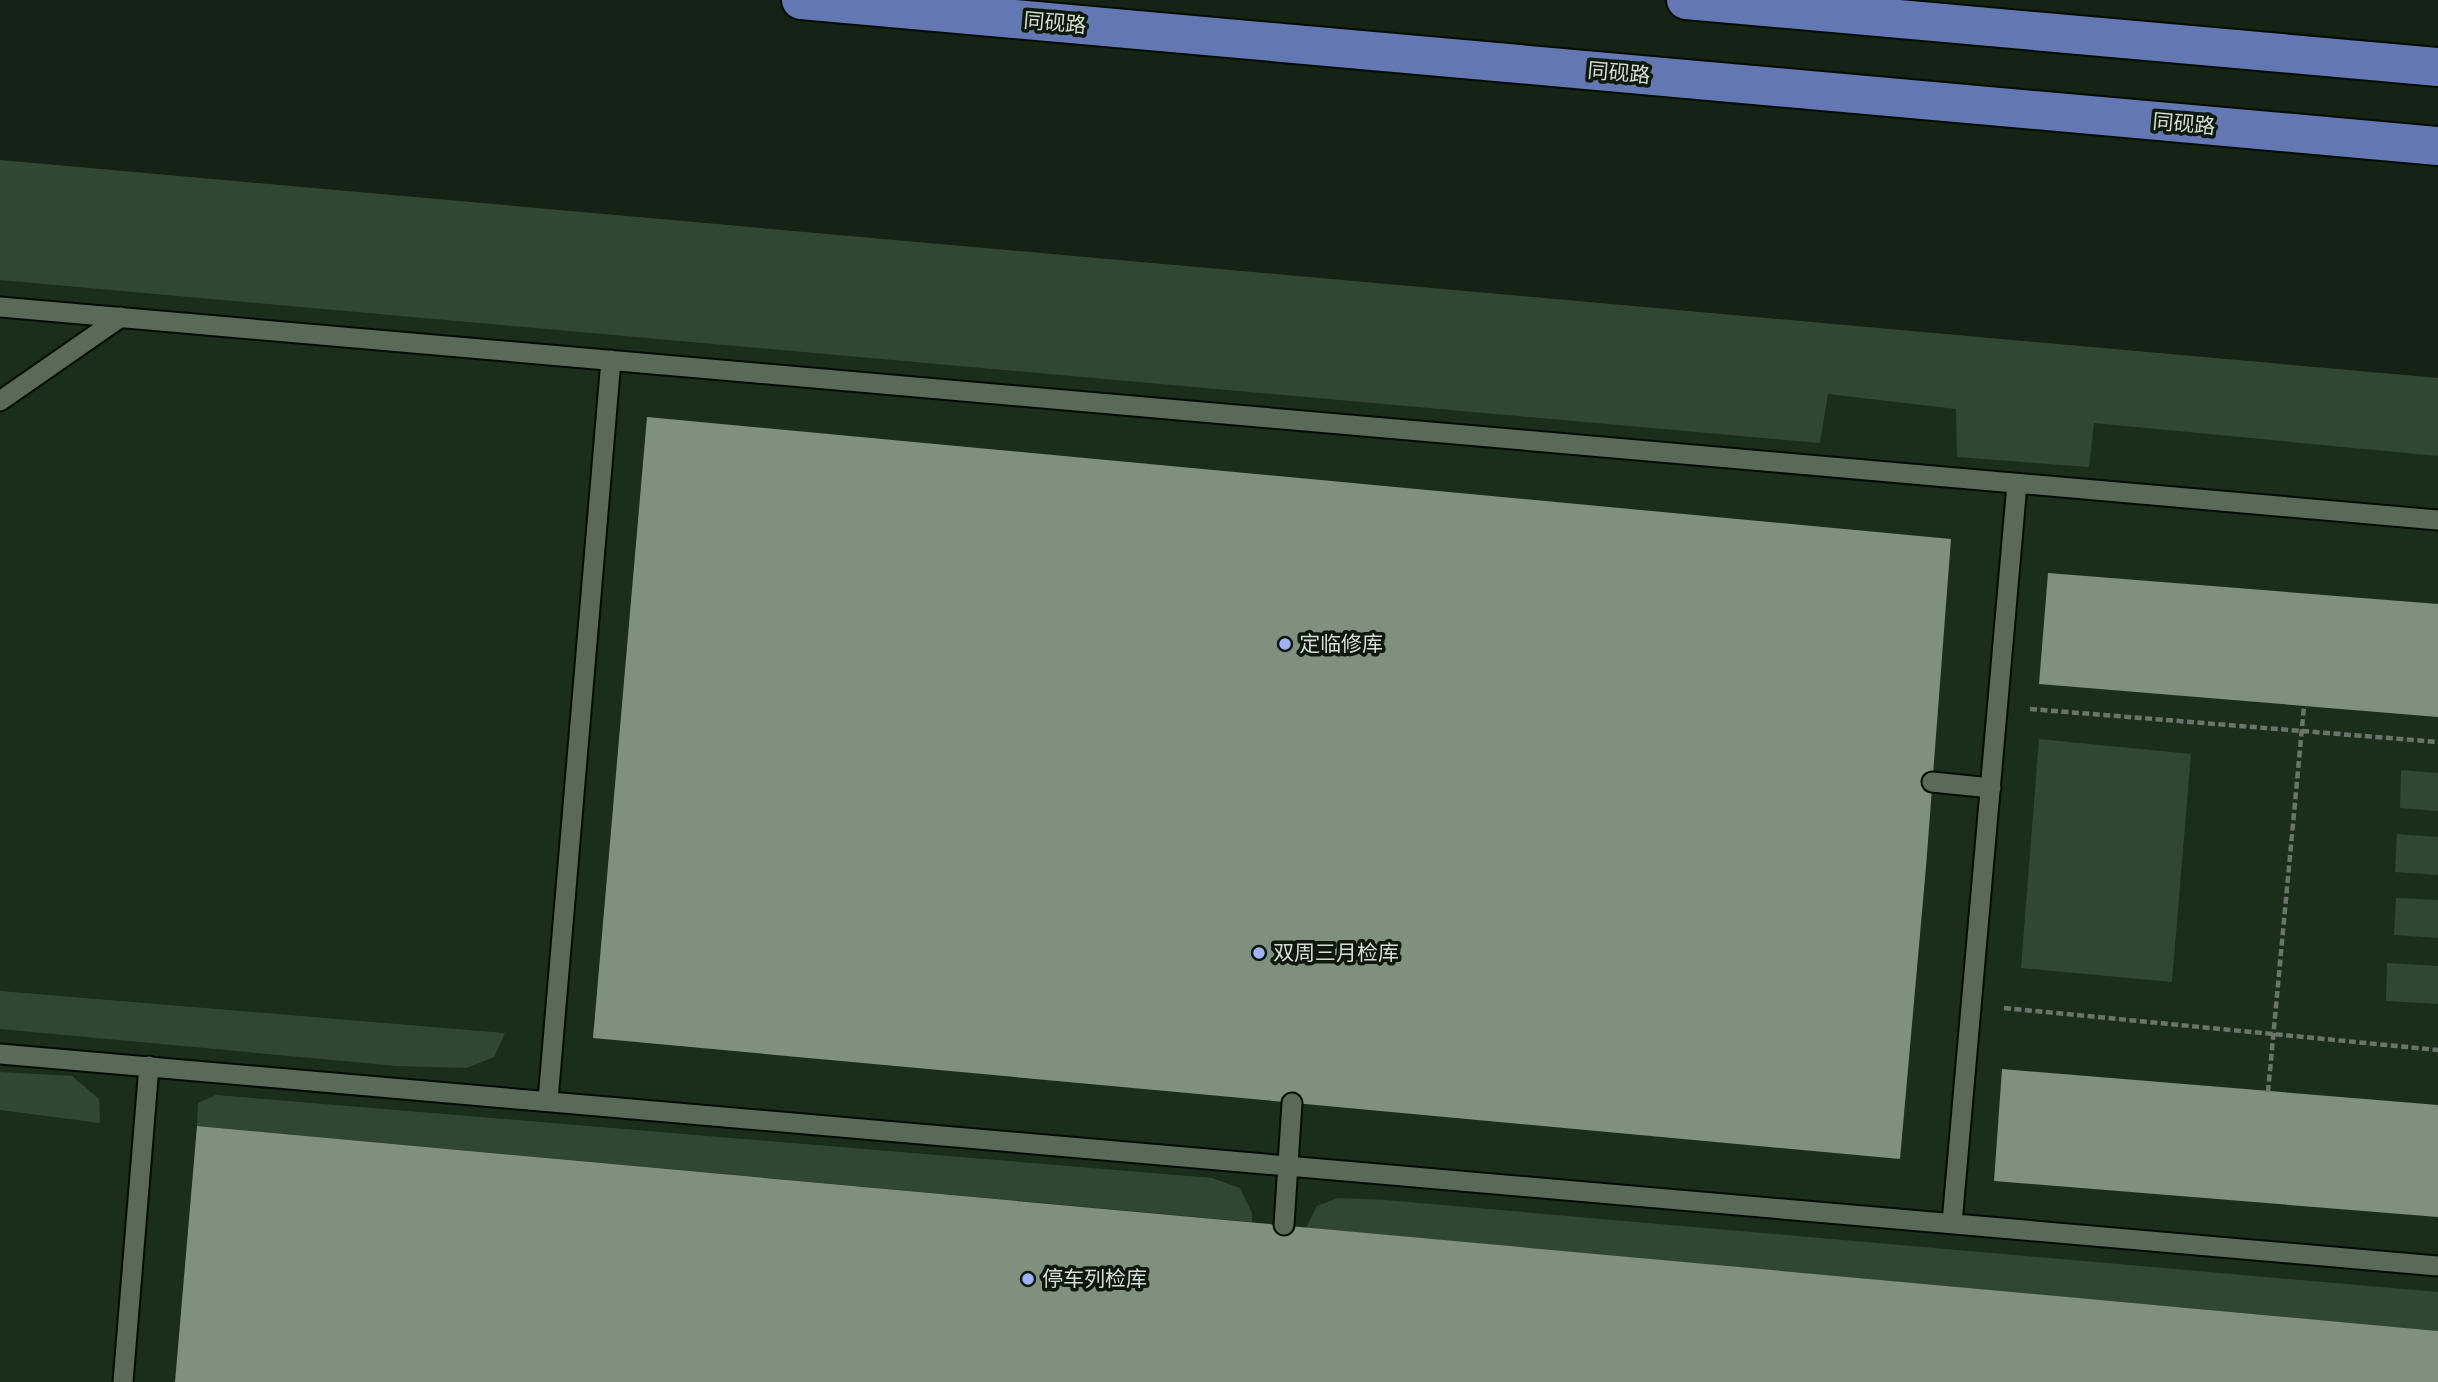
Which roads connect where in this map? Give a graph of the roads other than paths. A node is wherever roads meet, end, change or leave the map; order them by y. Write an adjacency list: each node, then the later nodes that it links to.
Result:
1 (801, 0): 4 (main road, 同砚路)
2 (1686, 0): 3 (main road)
3 (2438, 67)
4 (2438, 146)
5 (0, 307): 6 (lane)
6 (121, 317): 7 (lane); 8 (lane)
7 (611, 360): 9 (lane); 15 (lane)
8 (0, 401)
9 (2017, 484): 10 (lane); 12 (lane)
10 (2438, 520)
11 (1932, 782): 12 (lane)
12 (1991, 788): 18 (lane)
13 (0, 1054): 14 (lane)
14 (149, 1066): 15 (lane); 21 (lane)
15 (548, 1100): 17 (lane)
16 (1292, 1103): 17 (lane)
17 (1288, 1165): 18 (lane); 19 (lane)
18 (1952, 1223): 20 (lane)
19 (1284, 1225)
20 (2438, 1266)
21 (123, 1382)

